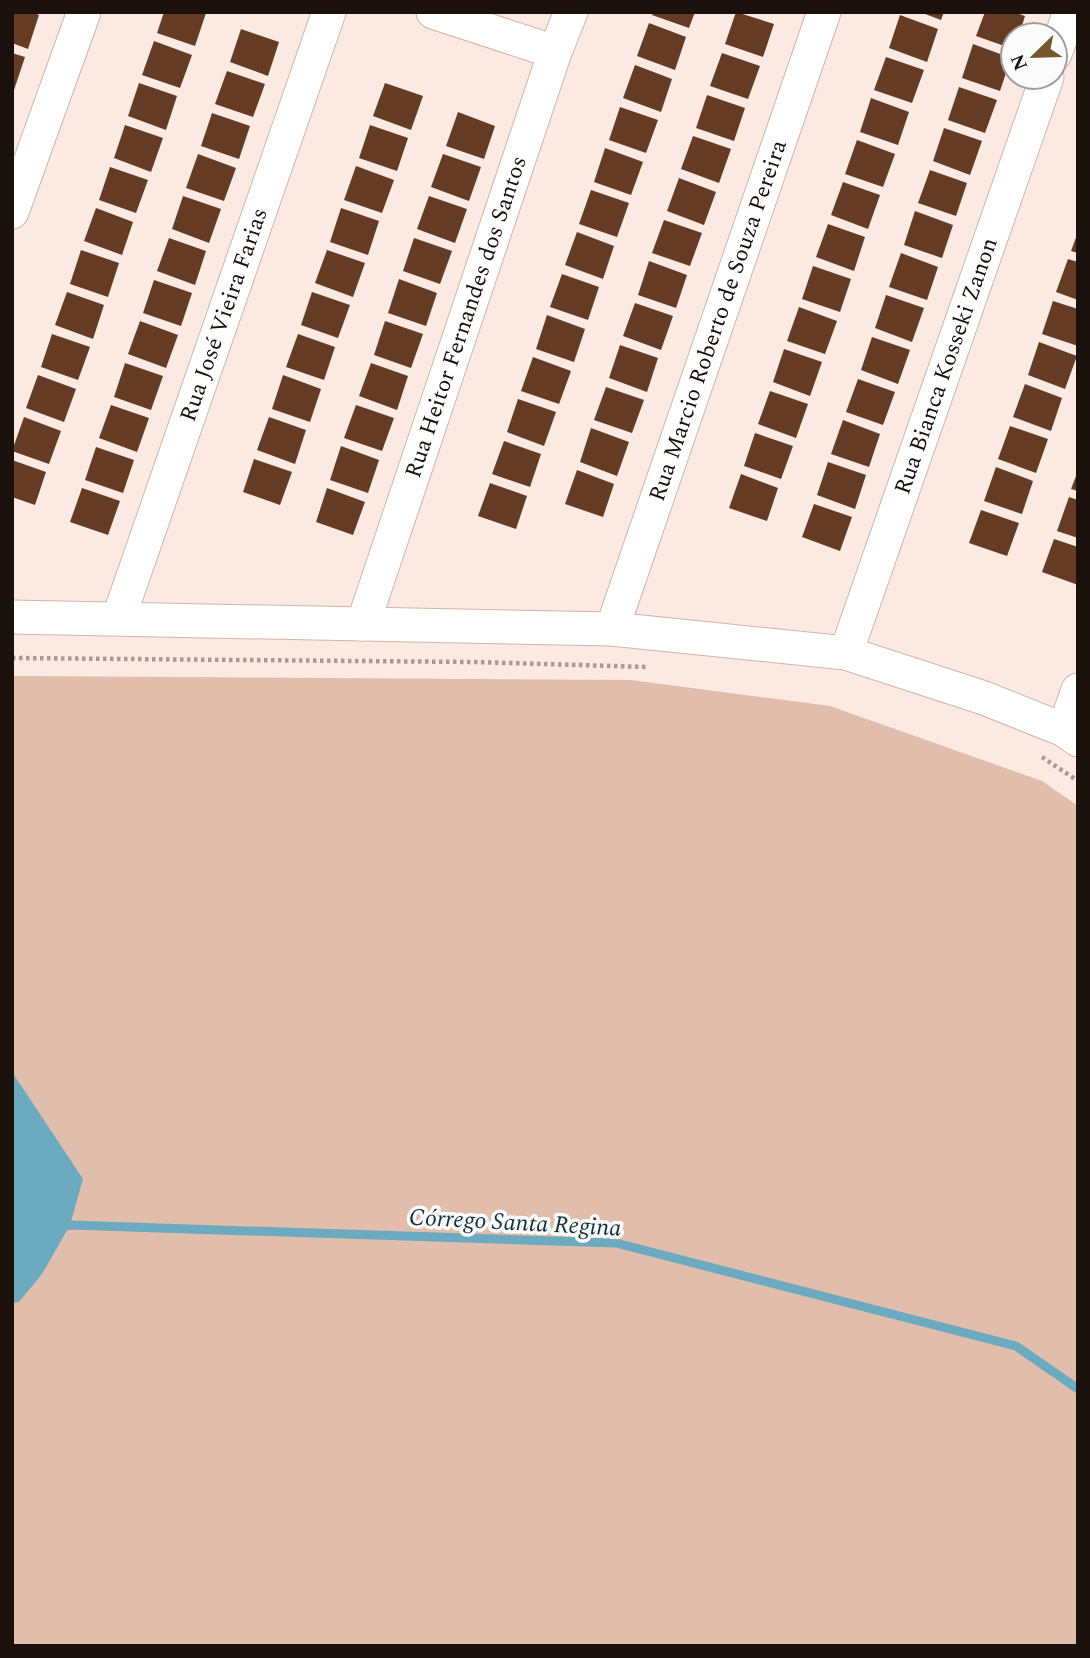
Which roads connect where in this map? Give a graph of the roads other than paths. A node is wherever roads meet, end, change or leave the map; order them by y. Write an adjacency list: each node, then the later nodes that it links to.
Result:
1 (84, 12): 8 (street)
2 (329, 12): 10 (street, Rua José Vieira Farias)
3 (433, 12): 6 (street)
4 (571, 12): 6 (street, Rua Heitor Fernandes dos Santos)
5 (824, 12): 12 (street, Rua Marcio Roberto de Souza Pereira)
6 (555, 52): 11 (street, Rua Heitor Fernandes dos Santos)
7 (1042, 91): 13 (street, Rua Bianca Kosseki Zanon)
8 (12, 212)
9 (12, 617): 10 (street)
10 (119, 617): 11 (street)
11 (363, 624): 12 (street)
12 (612, 629): 13 (street)
13 (846, 653): 15 (street)
14 (1078, 690): 15 (street)
15 (1071, 735)

